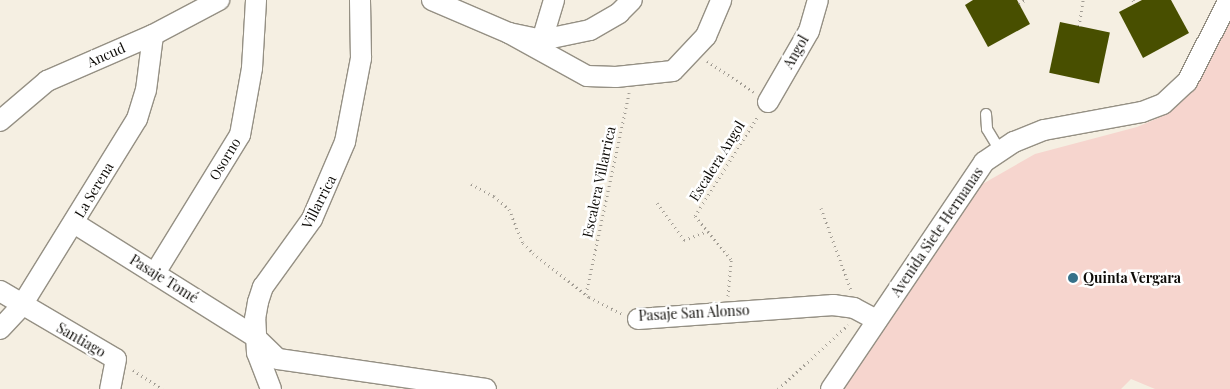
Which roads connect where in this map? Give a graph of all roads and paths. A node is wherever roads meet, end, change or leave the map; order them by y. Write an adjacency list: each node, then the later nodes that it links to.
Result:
1 (219, 0): 15 (street, Ancud)
2 (256, 0): 28 (street, Osorno)
3 (360, 0): 36 (street, Villarrica)
4 (554, 0): 16 (street)
5 (632, 0): 16 (street)
6 (721, 0): 17 (street)
7 (818, 0): 19 (street, Angol)
8 (1025, 0): 12 (path)
9 (1083, 0): 13 (path)
10 (1229, 0): 22 (street, Avenida Siete Hermanas)
11 (438, 2): 14 (street)
12 (1019, 4)
13 (1079, 26)
14 (509, 33): 16 (street); 18 (street)
15 (152, 35): 21 (street, Ancud); 26 (street, La Serena)
16 (542, 40)
17 (692, 50): 18 (street); 19 (path)
18 (633, 76): 30 (path, Escalera Villarrica)
19 (768, 102): 27 (path, Escalera Angol)
20 (986, 114): 22 (lane)
21 (0, 120)
22 (1000, 151): 33 (street, Avenida Siete Hermanas)
23 (472, 184): 30 (path, Pasaje San Alonso)
24 (657, 203): 27 (path)
25 (821, 208): 33 (path)
26 (74, 223): 28 (street, Pasaje Tomé); 31 (street, La Serena)
27 (707, 231): 32 (path, Escalera Angol)
28 (155, 273): 36 (street, Pasaje Tomé)
29 (0, 291): 31 (street, Santiago)
30 (586, 294): 34 (path, Pasaje San Alonso)
31 (22, 305): 35 (street, La Serena); 37 (street, Santiago)
32 (727, 312): 33 (street, Pasaje San Alonso); 34 (street, Pasaje San Alonso)
33 (869, 316): 42 (path); 43 (street, Avenida Siete Hermanas)
34 (638, 318)
35 (0, 329)
36 (254, 336): 40 (street, Villarrica); 41 (street, Pasaje Tomé)
37 (116, 359): 38 (street); 39 (path, Santiago)
38 (110, 389)
39 (162, 389)
40 (271, 389)
41 (486, 389)
42 (778, 389)
43 (831, 389)

